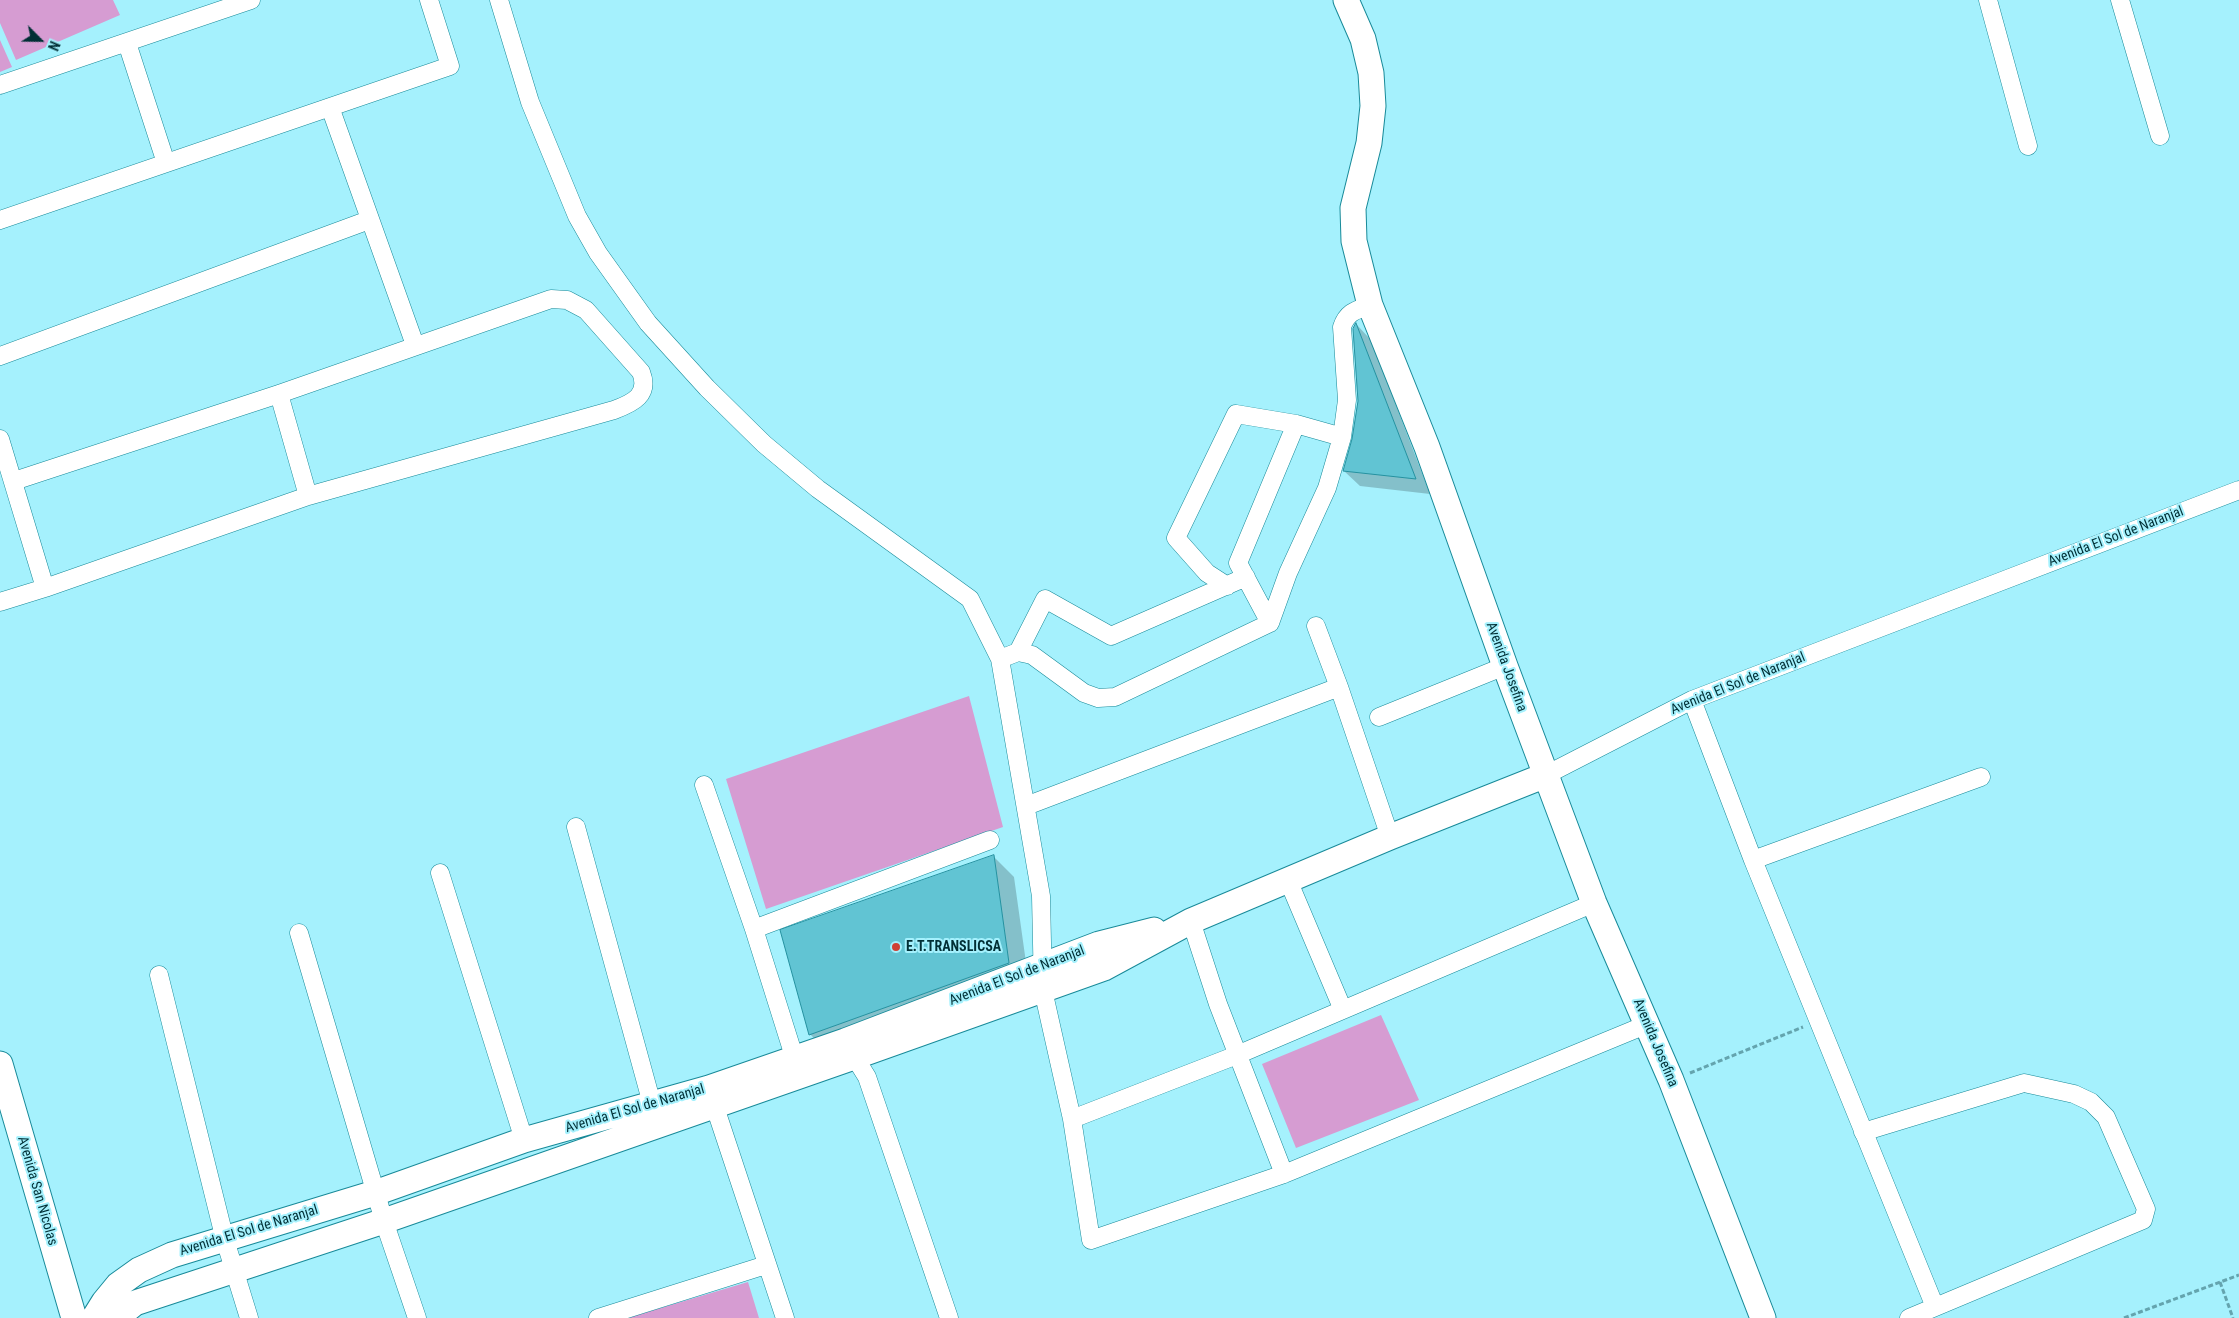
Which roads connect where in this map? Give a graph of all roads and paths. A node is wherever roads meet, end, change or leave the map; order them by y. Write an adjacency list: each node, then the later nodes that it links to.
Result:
1 (251, 0): 7 (street)
2 (429, 0): 9 (street)
3 (499, 0): 32 (street)
4 (1346, 0): 15 (street, Avenida Josefina)
5 (1988, 0): 11 (street)
6 (2120, 0): 10 (street)
7 (127, 43): 8 (street); 12 (street)
8 (0, 85)
9 (330, 107): 12 (street); 14 (street)
10 (2160, 136)
11 (2028, 146)
12 (166, 163): 13 (street)
13 (0, 220)
14 (369, 220): 16 (street); 17 (street)
15 (1370, 305): 20 (street); 33 (street, Avenida Josefina)
16 (415, 345): 18 (street); 24 (street)
17 (0, 356)
18 (279, 394): 22 (street); 24 (street)
19 (1296, 424): 20 (street); 25 (street); 26 (street)
20 (1342, 437): 29 (street)
21 (0, 439): 22 (street)
22 (14, 481): 27 (street)
23 (2239, 490): 35 (street, Avenida El Sol de Naranjal)
24 (308, 496): 27 (street)
25 (1246, 578): 26 (street); 29 (street)
26 (1226, 586): 31 (street)
27 (45, 588): 28 (street)
28 (0, 602)
29 (1270, 623): 31 (street)
30 (1316, 626): 34 (street)
31 (1018, 652): 32 (street)
32 (1000, 659): 40 (street)
33 (1504, 666): 36 (street); 37 (street, Avenida Josefina)
34 (1339, 687): 40 (street); 42 (street)
35 (1692, 700): 37 (street, Avenida El Sol de Naranjal); 44 (street)
36 (1379, 717)
37 (1546, 775): 42 (street, Avenida El Sol de Naranjal); 47 (street, Avenida Josefina)
38 (1981, 777): 44 (street)
39 (704, 785): 49 (street)
40 (1026, 806): 52 (street)
41 (576, 827): 62 (street)
42 (1390, 837): 46 (street, Avenida El Sol de Naranjal)
43 (990, 840): 49 (street)
44 (1753, 860): 54 (street)
45 (440, 873): 65 (street)
46 (1288, 880): 48 (street, Avenida El Sol de Naranjal); 53 (street)
47 (1594, 903): 53 (street); 55 (street, Avenida Josefina)
48 (1191, 920): 52 (street, Avenida El Sol de Naranjal); 57 (street)
49 (754, 928): 59 (street)
50 (299, 933): 67 (street)
51 (159, 975): 69 (street)
52 (1042, 978): 56 (street, Avenida El Sol de Naranjal); 63 (street)
53 (1343, 1010): 57 (street)
54 (1818, 1021): 60 (path); 64 (street)
55 (1648, 1024): 60 (street, Avenida Josefina); 66 (street)
56 (850, 1049): 59 (street, Avenida El Sol de Naranjal); 82 (street)
57 (1237, 1055): 63 (street); 66 (street)
58 (0, 1064): 75 (street, Avenida San Nicolas)
59 (797, 1067): 61 (street, Avenida El Sol de Naranjal)
60 (1671, 1080): 83 (street, Avenida Josefina)
61 (712, 1097): 62 (street, Avenida El Sol de Naranjal); 68 (street, Avenida El Sol de Naranjal); 70 (street)
62 (652, 1104): 65 (street, Avenida El Sol de Naranjal)
63 (1072, 1118): 66 (street)
64 (1863, 1132): 74 (street); 74 (street)
65 (524, 1140): 67 (street, Avenida El Sol de Naranjal)
66 (1284, 1174)
67 (375, 1193): 68 (street); 69 (street, Avenida El Sol de Naranjal)
68 (384, 1222): 71 (street, Avenida El Sol de Naranjal); 79 (street)
69 (225, 1240): 71 (street); 76 (street, Avenida El Sol de Naranjal)
70 (766, 1265): 80 (street); 81 (street)
71 (234, 1271): 77 (street, Avenida El Sol de Naranjal); 78 (street)
72 (2239, 1274): 73 (path)
73 (2220, 1282): 85 (path); 86 (path)
74 (1935, 1307): 84 (street)
75 (74, 1318)
76 (94, 1318)
77 (116, 1318)
78 (249, 1318)
79 (417, 1318)
80 (598, 1318)
81 (784, 1318)
82 (949, 1318)
83 (1763, 1318)
84 (1909, 1318)
85 (2124, 1318)
86 (2233, 1318)

